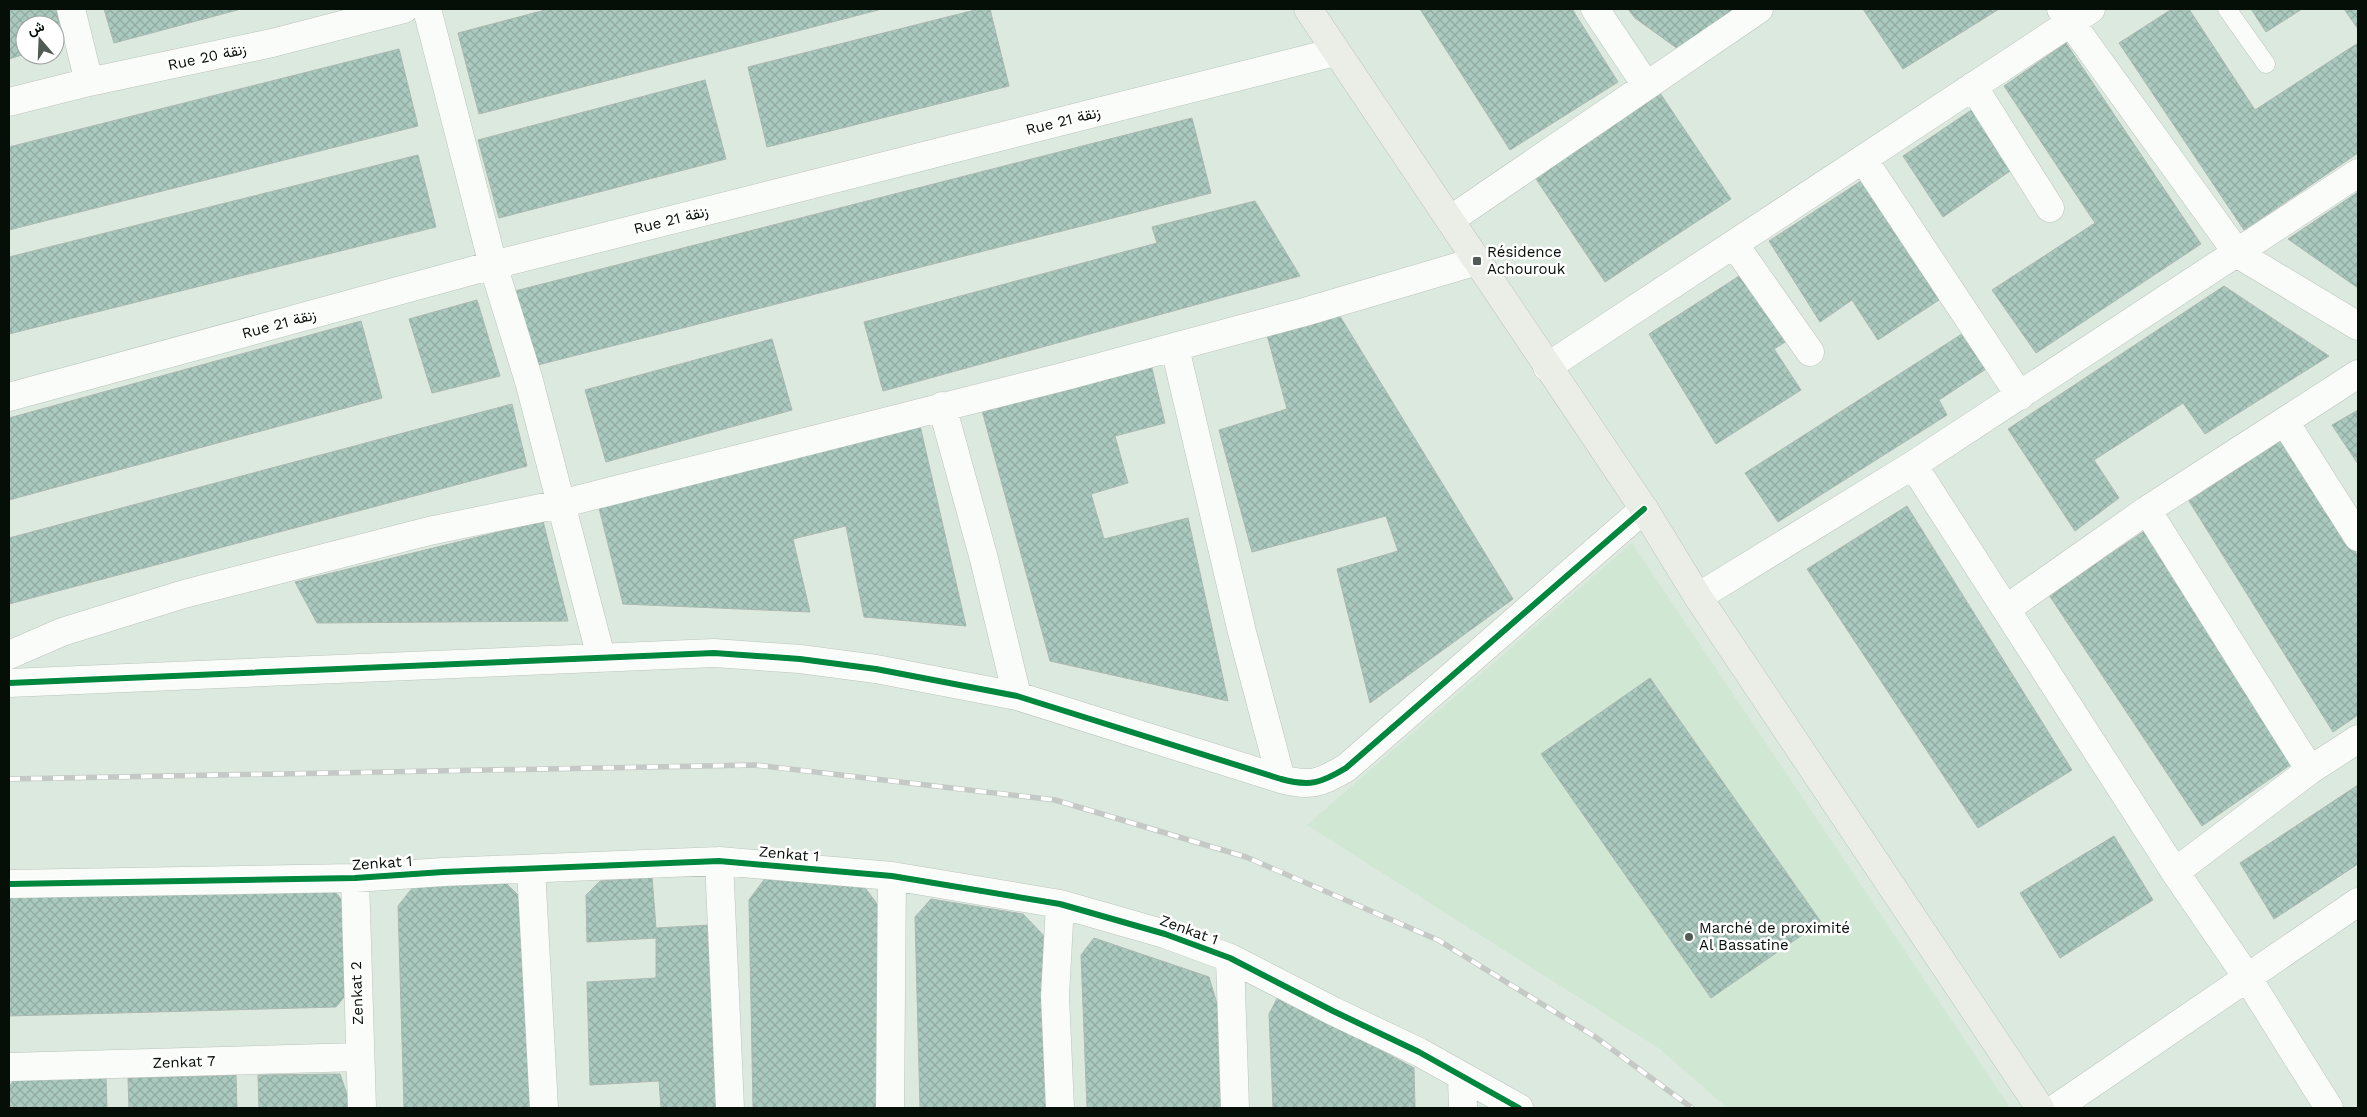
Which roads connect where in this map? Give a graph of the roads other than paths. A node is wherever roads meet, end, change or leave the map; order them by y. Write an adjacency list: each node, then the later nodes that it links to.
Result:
1 (71, 9): 11 (street)
2 (404, 9): 11 (street, Rue 20 زنقة)
3 (427, 9): 22 (street)
4 (1308, 9): 9 (main road)
5 (1595, 9): 12 (street)
6 (1759, 9): 12 (street)
7 (2227, 9): 10 (lane)
8 (2074, 13): 13 (street); 20 (street)
9 (1334, 52): 18 (main road); 22 (street, Rue 21 زنقة)
10 (2266, 64)
11 (89, 82): 14 (street, Rue 20 زنقة)
12 (1646, 85): 18 (street)
13 (1973, 86): 15 (street); 17 (street)
14 (9, 102)
15 (1863, 159): 19 (street); 28 (street)
16 (2358, 173): 20 (street)
17 (2050, 208)
18 (1450, 220): 21 (main road)
19 (1734, 244): 25 (street); 26 (street)
20 (2238, 254): 23 (street); 28 (street)
21 (1477, 260): 24 (street); 26 (main road)
22 (493, 266): 29 (street, Rue 21 زنقة); 33 (street)
23 (2358, 326)
24 (1175, 348): 30 (street); 45 (street)
25 (1810, 352)
26 (1548, 367): 34 (main road)
27 (2358, 374): 31 (street)
28 (2020, 396): 32 (street)
29 (9, 397)
30 (942, 406): 33 (street); 42 (street)
31 (2284, 422): 35 (street); 36 (street)
32 (1913, 465): 37 (street); 38 (street)
33 (560, 504): 39 (street); 40 (street)
34 (1644, 509): 37 (main road); 45 (street)
35 (2147, 510): 38 (street); 44 (street)
36 (2358, 537)
37 (1698, 597): 67 (main road)
38 (2006, 609): 48 (street)
39 (9, 655)
40 (601, 657): 41 (street); 42 (street)
41 (9, 683)
42 (1018, 696): 45 (street)
43 (2358, 739): 44 (street)
44 (2310, 770): 48 (street)
45 (1281, 779)
46 (719, 861): 47 (street, Zenkat 1); 49 (street, Zenkat 1); 61 (street)
47 (531, 869): 50 (street, Zenkat 1); 60 (street)
48 (2175, 872): 55 (street)
49 (892, 876): 53 (street, Zenkat 1); 62 (street)
50 (354, 878): 51 (street, Zenkat 1); 56 (street, Zenkat 2)
51 (9, 884)
52 (2358, 902): 55 (street)
53 (1060, 904): 54 (street, Zenkat 1); 63 (street)
54 (1230, 958): 58 (street, Zenkat 1); 64 (street)
55 (2247, 977): 68 (street); 69 (street)
56 (359, 1058): 57 (street, Zenkat 7); 59 (street, Zenkat 2)
57 (9, 1067)
58 (1462, 1078): 65 (street); 66 (street, Zenkat 1)
59 (362, 1108)
60 (544, 1108)
61 (730, 1108)
62 (890, 1108)
63 (1060, 1108)
64 (1235, 1108)
65 (1464, 1108)
66 (1519, 1108)
67 (2040, 1108)
68 (2056, 1108)
69 (2329, 1108)

